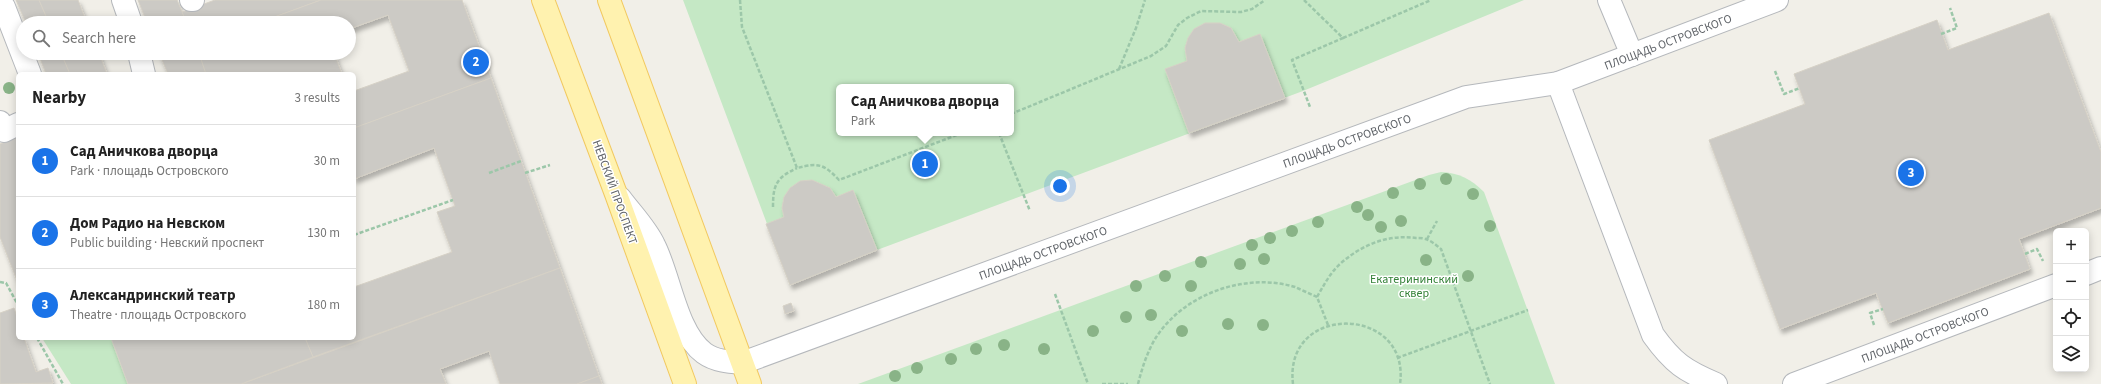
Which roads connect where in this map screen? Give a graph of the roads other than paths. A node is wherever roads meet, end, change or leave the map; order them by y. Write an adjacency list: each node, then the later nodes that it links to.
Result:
1 (123, 0): 7 (street)
2 (543, 0): 17 (main road, НЕВСКИЙ ПРОСПЕКТ)
3 (609, 0): 21 (main road)
4 (1609, 0): 9 (street)
5 (1777, 0): 9 (street, ПЛОЩАДЬ ОСТРОВСКОГО)
6 (0, 8): 8 (street)
7 (129, 16)
8 (16, 38)
9 (1632, 55): 14 (street, ПЛОЩАДЬ ОСТРОВСКОГО)
10 (25, 60): 12 (street)
11 (141, 60): 13 (street)
12 (29, 72)
13 (144, 72)
14 (1558, 83): 21 (street, ПЛОЩАДЬ ОСТРОВСКОГО); 24 (street)
15 (0, 122): 16 (street)
16 (16, 125)
17 (616, 194): 21 (street, ПЛОЩАДЬ ОСТРОВСКОГО); 22 (main road, НЕВСКИЙ ПРОСПЕКТ)
18 (2101, 268): 19 (street)
19 (2089, 273)
20 (2053, 286): 25 (street, ПЛОЩАДЬ ОСТРОВСКОГО)
21 (742, 363): 23 (main road)
22 (685, 384)
23 (750, 384)
24 (1716, 384)
25 (1794, 384)

